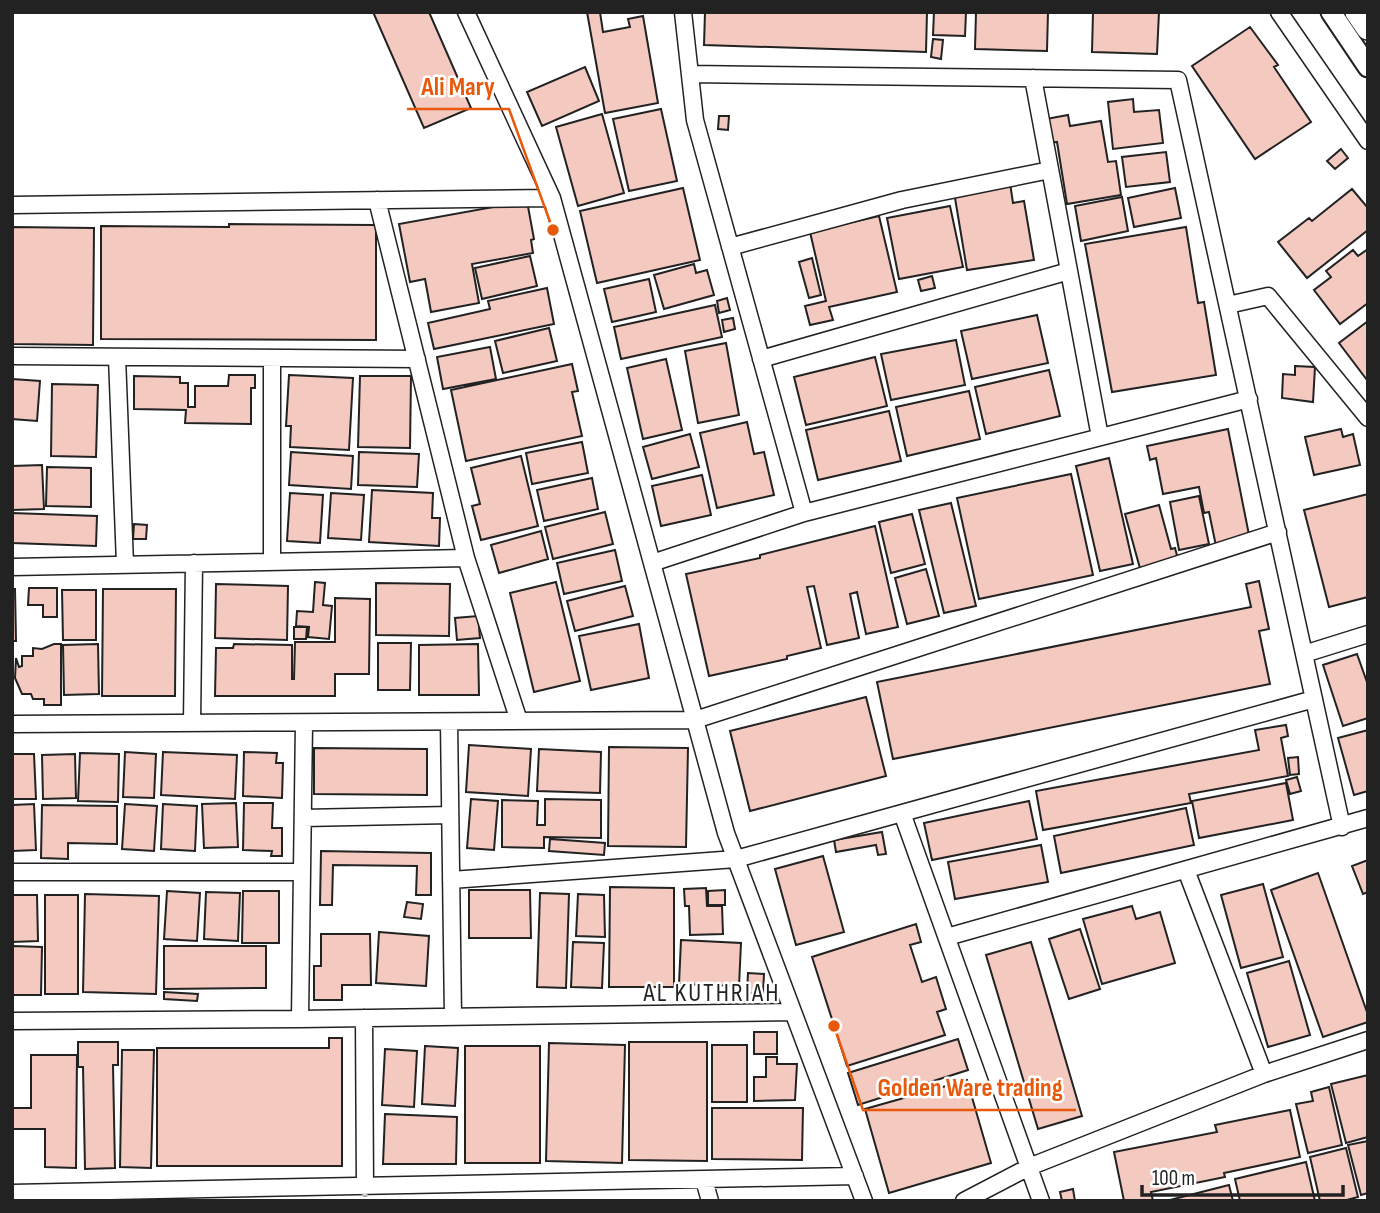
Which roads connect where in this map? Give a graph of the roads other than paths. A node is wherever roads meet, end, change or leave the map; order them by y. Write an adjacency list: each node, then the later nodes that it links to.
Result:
1 (466, 12): 12 (street)
2 (682, 12): 8 (street)
3 (1279, 12): 10 (street)
4 (1331, 12): 7 (main road)
5 (1357, 12): 6 (highway)
6 (1368, 28)
7 (1368, 67)
8 (690, 74): 9 (street); 15 (street)
9 (1033, 78): 11 (street); 17 (street)
10 (1368, 141)
11 (1050, 170): 15 (street); 16 (street)
12 (552, 198): 13 (street); 31 (street)
13 (377, 200): 14 (street); 21 (street)
14 (12, 205)
15 (730, 247): 22 (street)
16 (1069, 271): 22 (street); 25 (street)
17 (1228, 305): 23 (street); 24 (street)
18 (12, 356): 19 (street)
19 (117, 357): 20 (street); 32 (street)
20 (272, 358): 21 (street); 29 (street)
21 (417, 359): 28 (street)
22 (761, 359): 26 (street)
23 (1249, 399): 25 (street); 27 (street)
24 (1368, 418)
25 (1100, 437): 26 (street)
26 (804, 513): 31 (street)
27 (1278, 532): 35 (street); 37 (street)
28 (466, 558): 29 (street); 39 (street)
29 (272, 561): 30 (street)
30 (194, 563): 32 (street); 40 (street)
31 (652, 563): 37 (street)
32 (125, 564): 33 (street)
33 (12, 567)
34 (1368, 634): 35 (street)
35 (1304, 654): 36 (street)
36 (1314, 699): 43 (street); 47 (street)
37 (695, 720): 39 (street); 48 (street)
38 (449, 722): 39 (street); 41 (street); 44 (street)
39 (519, 722)
40 (192, 723): 41 (street); 42 (street)
41 (304, 723): 45 (street)
42 (12, 724)
43 (902, 813): 48 (street); 53 (street)
44 (450, 815): 45 (street); 52 (street)
45 (303, 818): 51 (street)
46 (1368, 818): 47 (street)
47 (1342, 827): 49 (street)
48 (736, 859): 52 (street); 54 (street)
49 (1186, 870): 53 (street); 60 (street)
50 (12, 872): 51 (street)
51 (302, 872): 57 (street)
52 (451, 880): 55 (street)
53 (947, 937): 61 (street)
54 (793, 1012): 55 (street); 62 (street)
55 (453, 1017): 56 (street)
56 (364, 1018): 57 (street); 64 (street)
57 (300, 1019): 58 (street)
58 (12, 1021)
59 (1368, 1040): 60 (street)
60 (1264, 1074): 61 (street)
61 (1029, 1167): 71 (street); 72 (street)
62 (855, 1176): 63 (street); 70 (street)
63 (704, 1180): 66 (street); 69 (street)
64 (365, 1187): 66 (street); 67 (street)
65 (12, 1193): 68 (street)
66 (452, 1193)
67 (295, 1194): 68 (street)
68 (44, 1196)
69 (710, 1201)
70 (864, 1201)
71 (964, 1201)
72 (1041, 1201)

